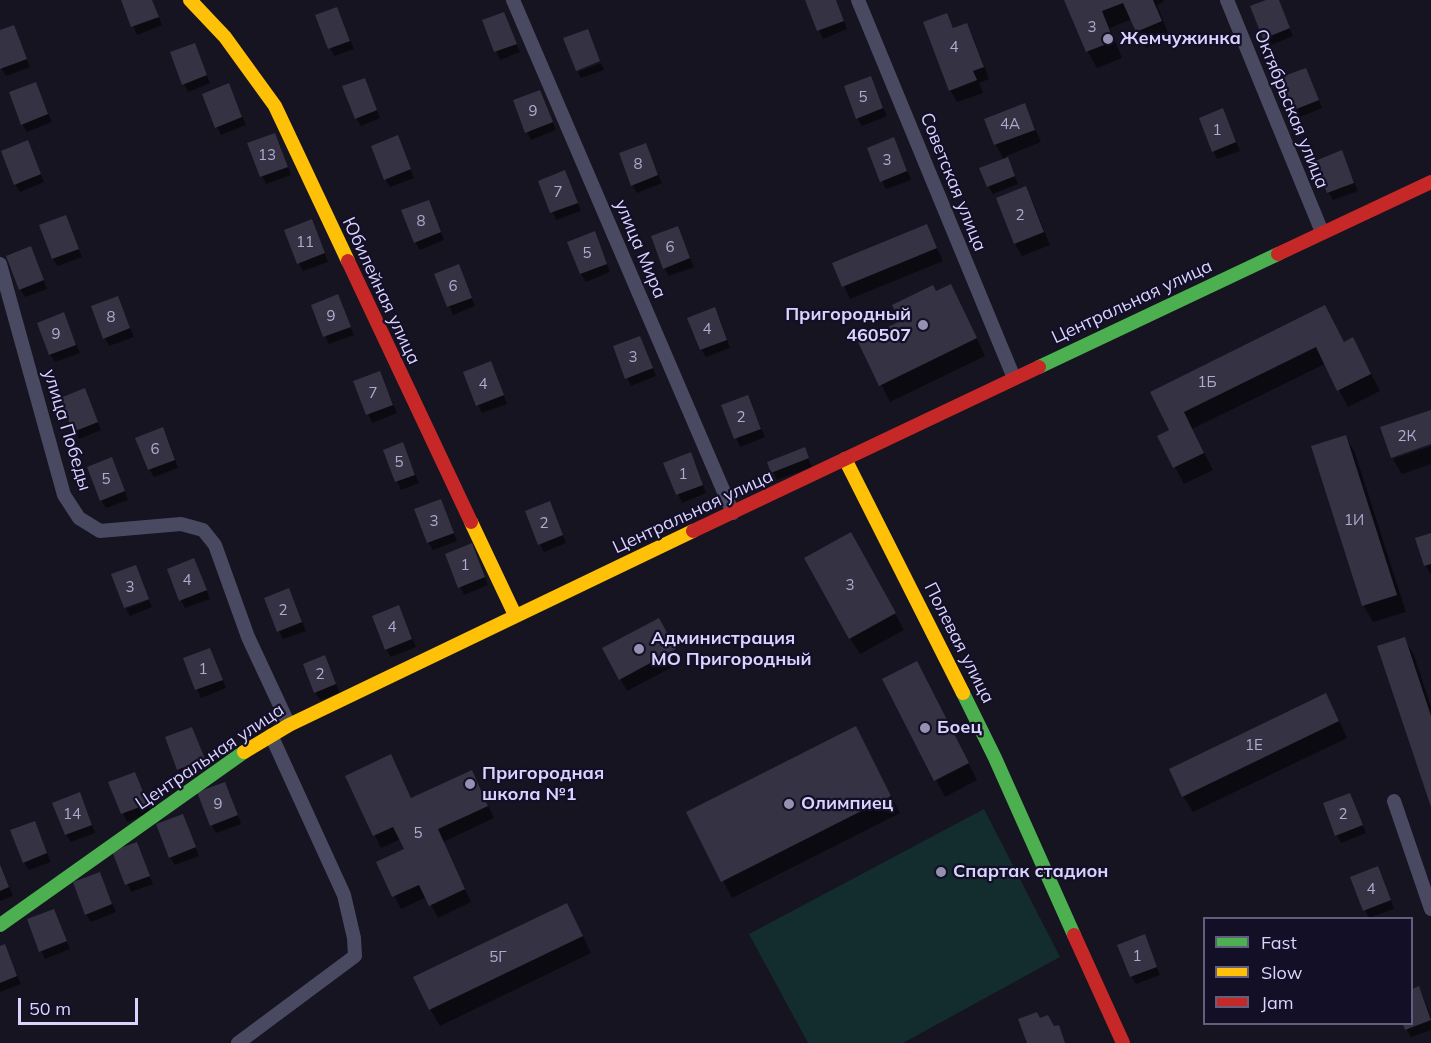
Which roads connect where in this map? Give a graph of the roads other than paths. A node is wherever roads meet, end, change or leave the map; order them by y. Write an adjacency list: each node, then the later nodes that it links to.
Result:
1 (189, 0): 11 (street, Юбилейная улица)
2 (513, 0): 10 (street, улица Мира)
3 (858, 0): 8 (street, Советская улица)
4 (1227, 0): 6 (street, Октябрьская улица)
5 (1431, 182): 6 (street, Центральная улица)
6 (1322, 232): 8 (street, Центральная улица)
7 (0, 264): 12 (street, улица Победы)
8 (1014, 378): 9 (street, Центральная улица)
9 (845, 459): 10 (street, Центральная улица); 18 (street, Полевая улица)
10 (733, 513): 11 (street, Центральная улица)
11 (515, 615): 12 (street, Центральная улица)
12 (289, 725): 13 (street, Центральная улица)
13 (271, 735): 16 (street, Центральная улица); 17 (street)
14 (1394, 801): 15 (street)
15 (1431, 909)
16 (0, 926)
17 (238, 1043)
18 (1123, 1043)

